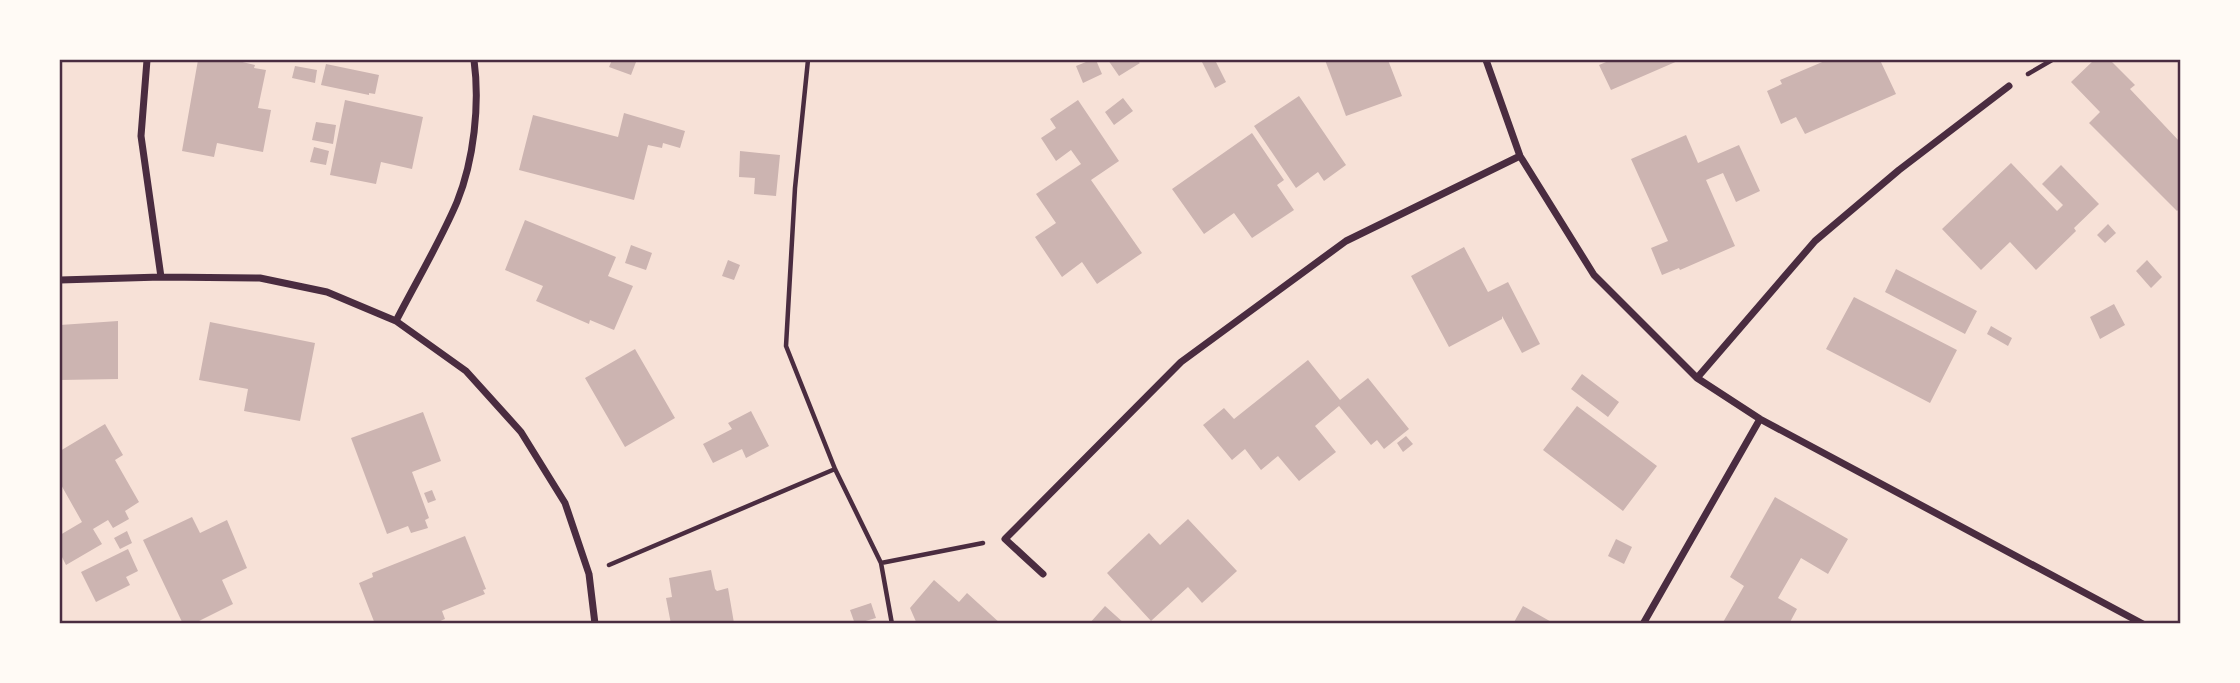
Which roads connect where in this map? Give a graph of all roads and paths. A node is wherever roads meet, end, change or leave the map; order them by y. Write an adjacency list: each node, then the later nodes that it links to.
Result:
1 (147, 60): 7 (street)
2 (474, 60): 9 (street)
3 (808, 60): 12 (path)
4 (1486, 60): 6 (street)
5 (2009, 86): 10 (street)
6 (1520, 156): 10 (street); 13 (street)
7 (161, 276): 8 (street); 9 (street)
8 (60, 280)
9 (396, 321): 15 (street)
10 (1697, 378): 11 (street)
11 (1759, 419): 19 (street); 20 (street)
12 (835, 469): 14 (path); 15 (path)
13 (1005, 539): 14 (path); 16 (street)
14 (881, 563): 18 (path)
15 (589, 574): 17 (street)
16 (1042, 574)
17 (596, 624)
18 (892, 624)
19 (1643, 624)
20 (2143, 624)

